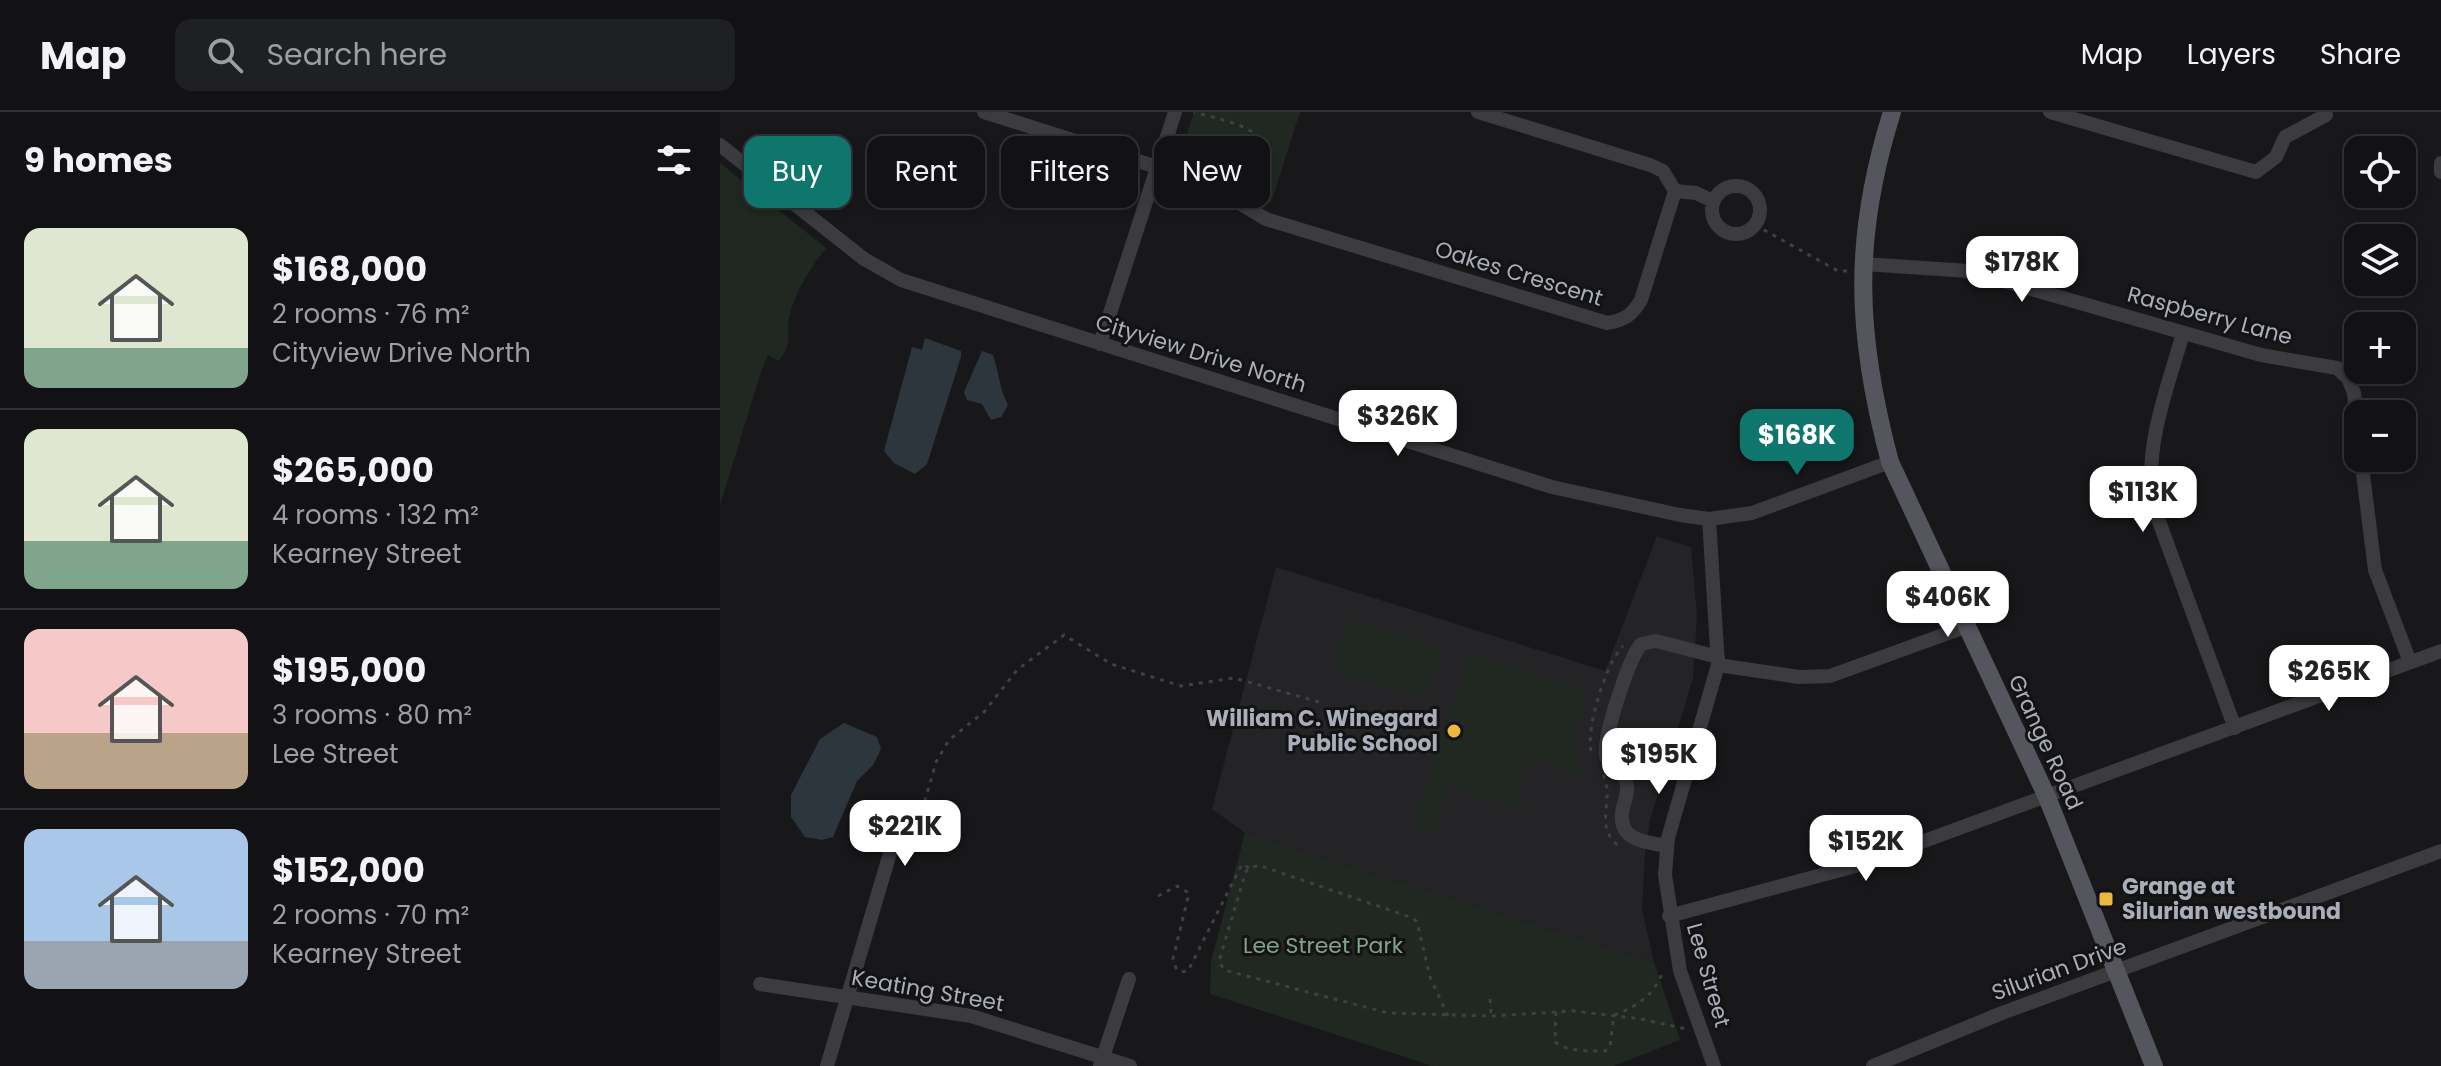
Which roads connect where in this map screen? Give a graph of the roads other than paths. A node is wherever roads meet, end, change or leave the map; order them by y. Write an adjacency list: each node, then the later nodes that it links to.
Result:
1 (984, 112): 11 (street, Oakes Crescent)
2 (1175, 112): 8 (street)
3 (1478, 112): 14 (street)
4 (1892, 112): 17 (main road, Grange Road)
5 (2050, 112): 7 (street)
6 (2326, 115): 7 (street)
7 (2096, 119)
8 (1168, 136)
9 (720, 145): 19 (street, Cityview Drive North)
10 (2441, 163): 12 (street)
11 (1154, 166)
12 (2441, 172)
13 (1154, 179): 19 (street)
14 (1675, 191): 15 (street); 16 (street, Oakes Crescent)
15 (1713, 201): 15 (street)
16 (1248, 208)
17 (1863, 267): 18 (street, Raspberry Lane); 21 (main road, Grange Road)
18 (2183, 333): 20 (street, Raspberry Lane); 28 (street)
19 (1100, 344): 23 (street, Cityview Drive North)
20 (2355, 400)
21 (1890, 462): 23 (street, Cityview Drive North); 24 (main road, Grange Road)
22 (2363, 472): 27 (street)
23 (1709, 519): 26 (street, Lee Street)
24 (1965, 627): 26 (street); 29 (main road, Grange Road)
25 (2441, 651): 27 (street)
26 (1718, 661): 31 (street, Lee Street); 31 (street)
27 (2410, 662): 28 (street)
28 (2235, 728): 29 (street)
29 (2047, 797): 33 (street); 34 (main road, Grange Road)
30 (932, 823): 37 (street)
31 (1667, 846): 33 (street, Lee Street)
32 (2441, 851): 34 (street, Silurian Drive)
33 (1669, 916): 41 (street, Lee Street)
34 (2117, 971): 42 (street, Silurian Drive); 43 (main road, Grange Road)
35 (1129, 979): 38 (street)
36 (760, 984): 37 (street, Keating Street)
37 (847, 997): 38 (street, Keating Street); 39 (street)
38 (1102, 1061): 40 (street, Keating Street)
39 (827, 1066)
40 (1130, 1066)
41 (1714, 1066)
42 (1873, 1066)
43 (2154, 1066)

